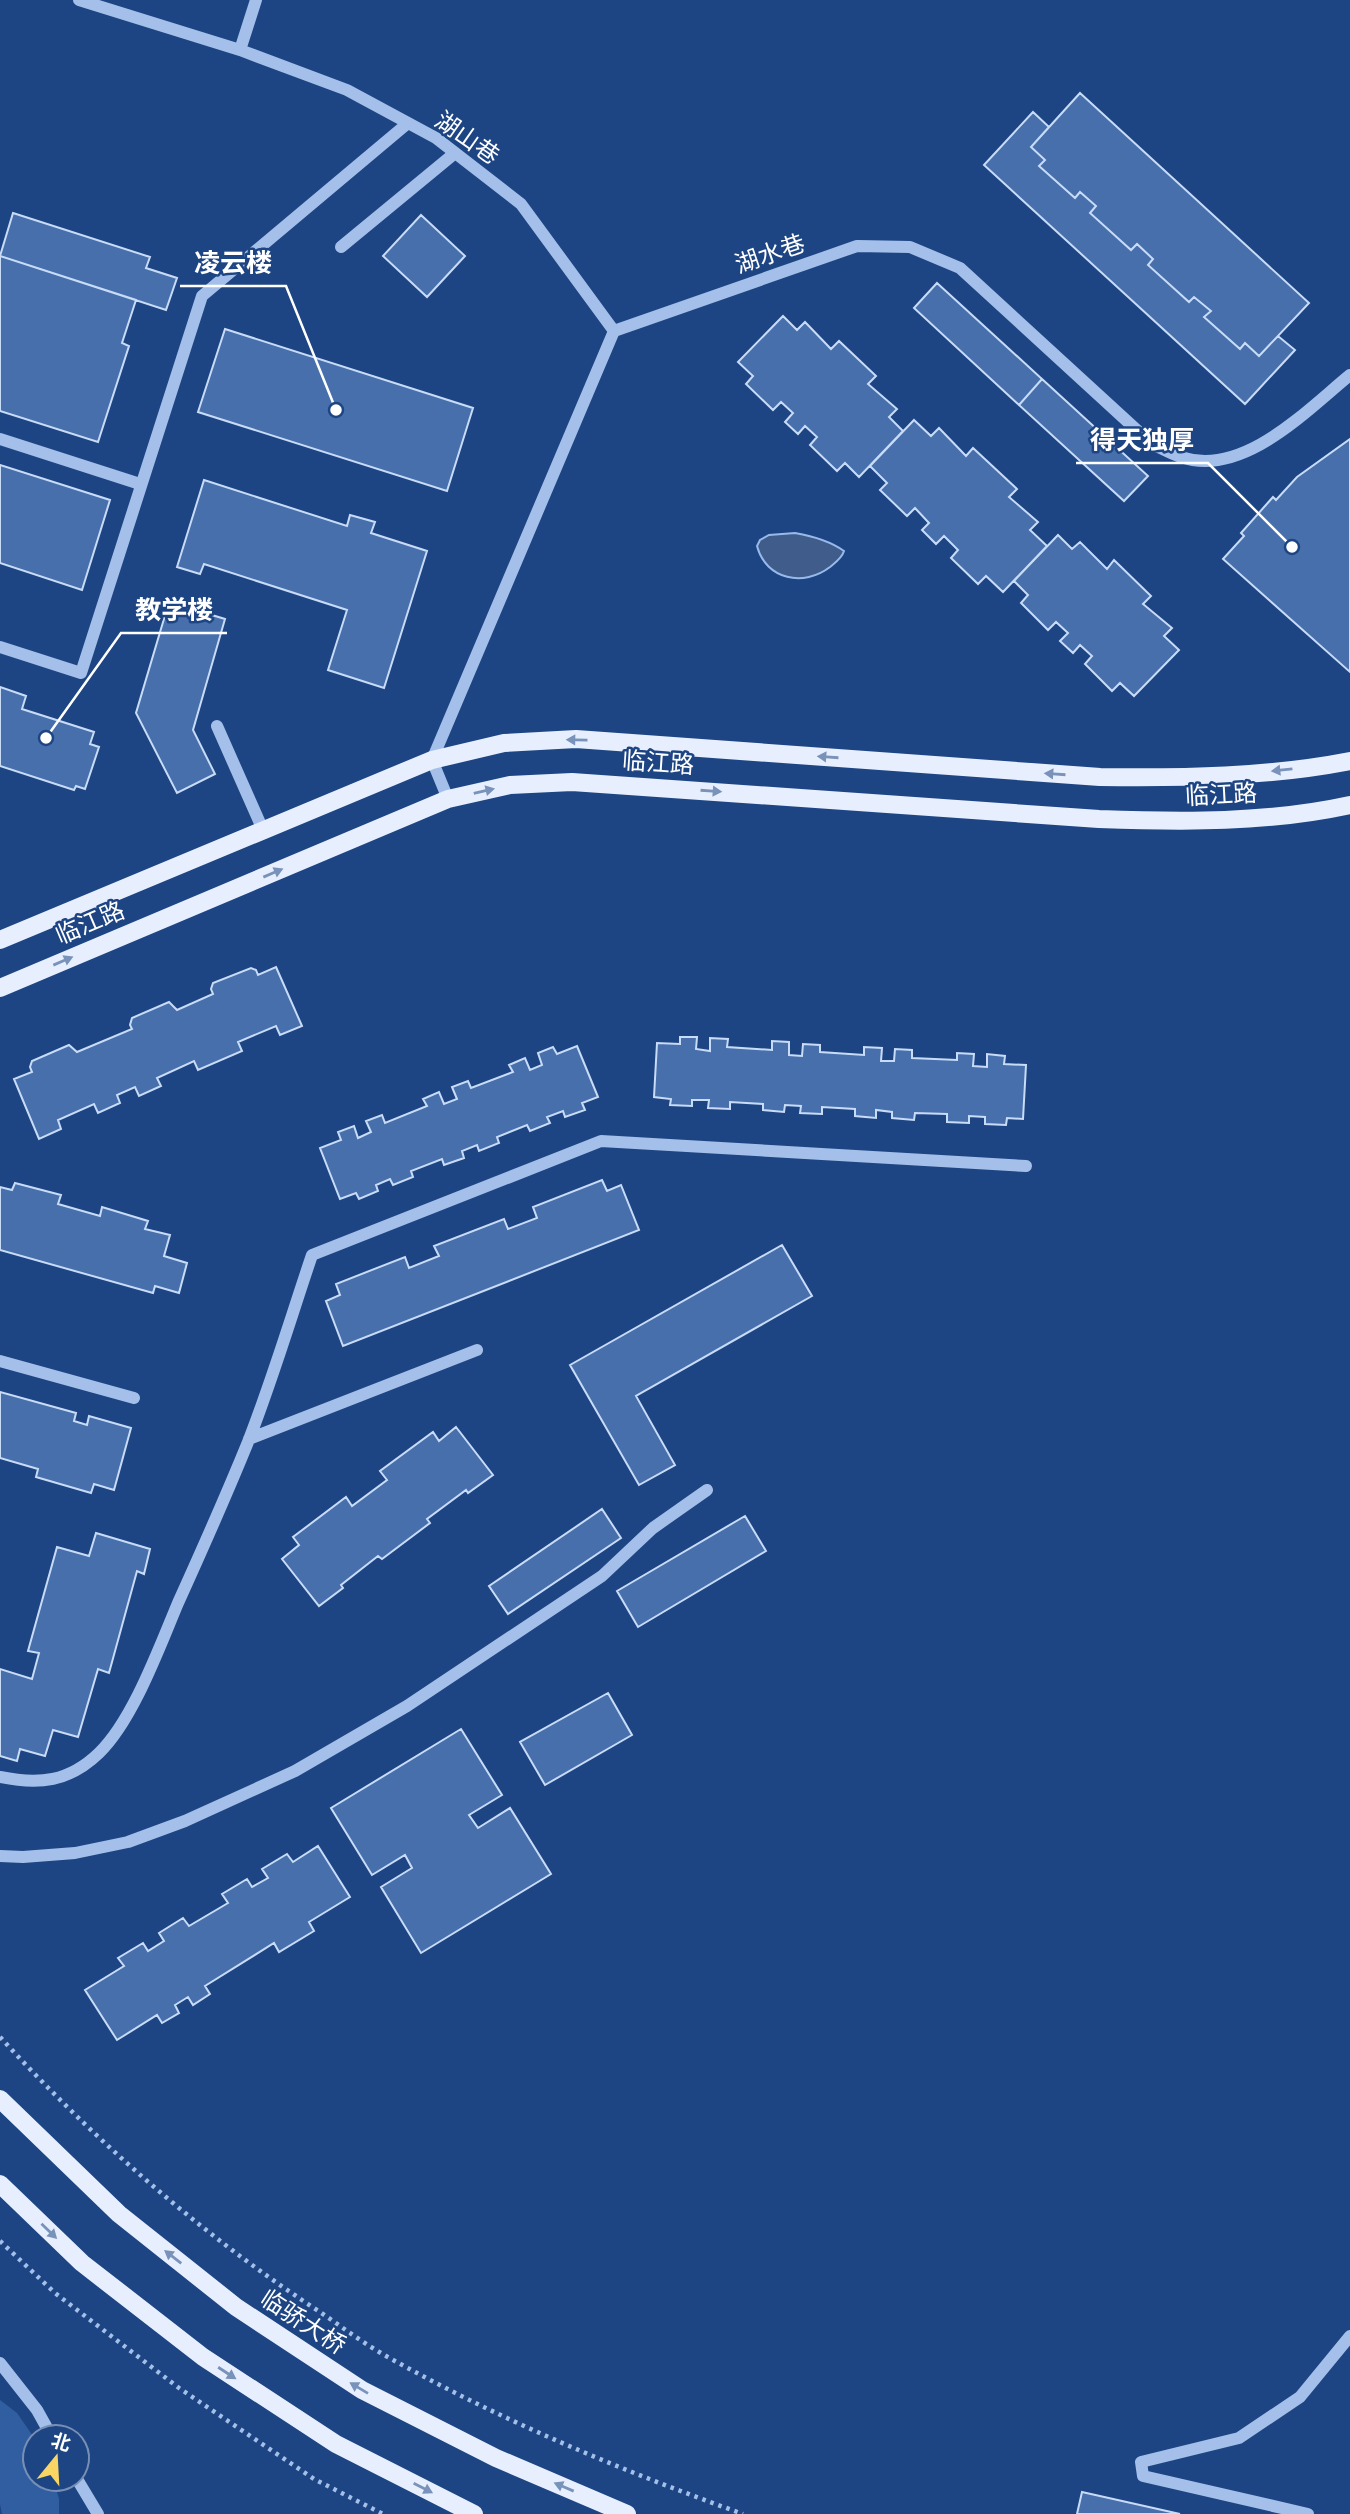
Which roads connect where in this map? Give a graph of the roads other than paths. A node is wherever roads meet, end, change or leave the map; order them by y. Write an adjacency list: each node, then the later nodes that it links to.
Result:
1 (79, 0): 3 (street, 湖山巷)
2 (256, 0): 3 (street)
3 (240, 50): 4 (street, 湖山巷)
4 (408, 123): 5 (street, 湖山巷); 10 (street)
5 (455, 153): 6 (street); 7 (street, 湖山巷)
6 (341, 247)
7 (614, 331): 8 (street, 湖水巷); 13 (street)
8 (1350, 375)
9 (0, 439): 10 (street)
10 (140, 484): 11 (street)
11 (0, 648)
12 (216, 726): 17 (street)
13 (432, 760): 14 (main road, 临江路, one-way to 13); 15 (street); 17 (main road, 临江路)
14 (1350, 761)
15 (449, 799): 16 (main road, 临江路, one-way to 16); 19 (main road, 临江路, one-way to 15)
16 (1350, 805)
17 (263, 831): 18 (main road, 临江路)
18 (0, 940)
19 (0, 988)
20 (1026, 1166): 24 (street)
21 (477, 1350): 24 (street)
22 (0, 1361): 23 (street)
23 (134, 1398)
24 (249, 1439): 26 (street)
25 (708, 1490): 27 (street)
26 (0, 1777)
27 (0, 1856)
28 (0, 2099): 36 (main road, 临骄大桥, one-way to 28)
29 (0, 2184): 35 (main road, one-way to 35)
30 (1350, 2336): 37 (street)
31 (0, 2362): 32 (street)
32 (44, 2423)
33 (85, 2493): 34 (street)
34 (98, 2514)
35 (474, 2514)
36 (627, 2514)
37 (1308, 2514)

